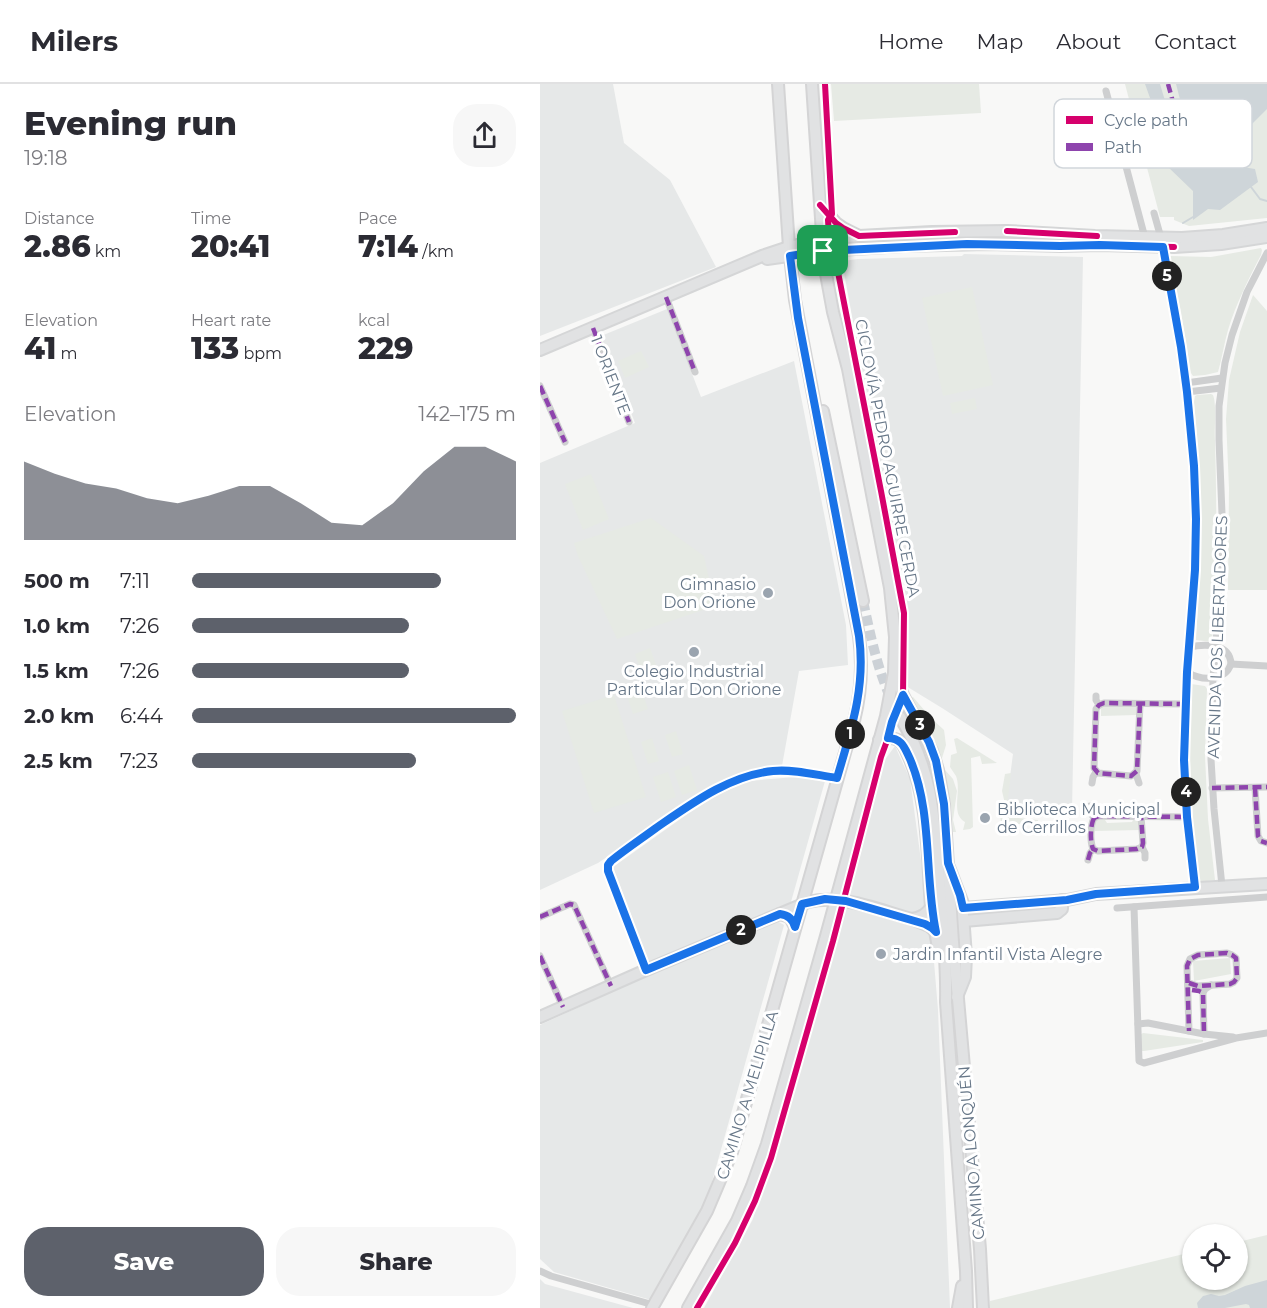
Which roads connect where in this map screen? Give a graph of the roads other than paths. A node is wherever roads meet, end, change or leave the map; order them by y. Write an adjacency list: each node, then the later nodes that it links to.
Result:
1 (778, 84): 15 (main road)
2 (812, 84): 6 (main road, CAMINO A MELIPILLA)
3 (1106, 91): 4 (street)
4 (1108, 99)
5 (1126, 168): 11 (street)
6 (820, 205): 9 (main road); 12 (main road, CAMINO A MELIPILLA)
7 (1154, 213): 13 (street, AVENIDA LOS LIBERTADORES)
8 (1267, 228): 13 (main road)
9 (859, 236): 11 (main road); 12 (main road)
10 (1267, 237): 13 (main road)
11 (1145, 238): 13 (main road)
12 (822, 239): 14 (main road, CAMINO A MELIPILLA); 15 (main road)
13 (1162, 242): 14 (main road); 23 (street, AVENIDA LOS LIBERTADORES)
14 (823, 251): 15 (main road); 35 (main road, CAMINO A MELIPILLA)
15 (789, 252): 17 (main road); 18 (main road)
16 (1267, 253): 22 (street, AVENIDA LOS LIBERTADORES)
17 (666, 297): 19 (main road); 21 (street)
18 (798, 318): 29 (main road); 45 (main road, CAMINO A MELIPILLA)
19 (593, 328): 20 (main road); 27 (street, 1 ORIENTE)
20 (540, 350)
21 (695, 372)
22 (1222, 378): 23 (street); 25 (street, AVENIDA LOS LIBERTADORES)
23 (1186, 383): 26 (street, AVENIDA LOS LIBERTADORES)
24 (540, 386): 28 (street)
25 (1221, 388): 26 (street); 30 (street, AVENIDA LOS LIBERTADORES)
26 (1187, 392): 31 (street, AVENIDA LOS LIBERTADORES)
27 (629, 422)
28 (565, 442)
29 (863, 601)
30 (1216, 646): 31 (street); 32 (street); 36 (street, AVENIDA LOS LIBERTADORES)
31 (1189, 647): 34 (street, AVENIDA LOS LIBERTADORES)
32 (1231, 664): 33 (street); 36 (street)
33 (1267, 666)
34 (1187, 672): 36 (street); 39 (street, AVENIDA LOS LIBERTADORES)
35 (894, 673): 42 (main road, CAMINO A MELIPILLA); 60 (main road, CAMINO A LONQUÉN)
36 (1213, 678): 49 (street, AVENIDA LOS LIBERTADORES)
37 (1096, 696): 40 (street)
38 (1140, 704): 39 (street); 40 (street); 44 (street)
39 (1185, 704): 53 (street, AVENIDA LOS LIBERTADORES)
40 (1099, 705): 43 (street)
41 (900, 717): 85 (main road)
42 (879, 740): 65 (main road, CAMINO A MELIPILLA); 68 (main road)
43 (1096, 772): 44 (street); 46 (street)
44 (1136, 774): 47 (street)
45 (837, 778): 67 (main road, CAMINO A MELIPILLA); 79 (street)
46 (1092, 783)
47 (1139, 783)
48 (1267, 787): 50 (street)
49 (1212, 788): 50 (street); 62 (street, AVENIDA LOS LIBERTADORES)
50 (1255, 788): 55 (street)
51 (1090, 806): 54 (street)
52 (1141, 816): 53 (street); 54 (street); 56 (street)
53 (1187, 817): 63 (street, AVENIDA LOS LIBERTADORES)
54 (1094, 818): 57 (street)
55 (1267, 843)
56 (1142, 847): 57 (street); 58 (street)
57 (1093, 849): 59 (street)
58 (1145, 858)
59 (1088, 860)
60 (948, 863): 70 (main road, CAMINO A LONQUÉN); 84 (main road, CAMINO A LONQUÉN)
61 (1267, 884): 62 (main road)
62 (1222, 886): 63 (main road)
63 (1195, 887): 66 (main road)
64 (1267, 897): 69 (street)
65 (836, 899): 67 (main road); 74 (main road); 96 (main road, CAMINO A MELIPILLA)
66 (1062, 900): 70 (main road); 75 (main road)
67 (802, 904): 72 (main road); 76 (main road, CAMINO A MELIPILLA)
68 (932, 907): 74 (main road); 77 (main road)
69 (1134, 907): 71 (street); 88 (street)
70 (963, 908): 75 (main road, CAMINO A LONQUÉN)
71 (1117, 908)
72 (780, 914): 76 (main road); 79 (main road)
73 (540, 917): 81 (street)
74 (912, 919): 77 (main road)
75 (964, 921): 84 (main road, CAMINO A LONQUÉN)
76 (795, 927): 95 (main road, CAMINO A MELIPILLA)
77 (936, 932): 85 (main road)
78 (540, 956): 86 (street)
79 (646, 970): 81 (main road)
80 (1211, 985): 82 (street); 82 (street); 83 (street)
81 (610, 986): 86 (main road)
82 (1189, 987): 83 (street); 89 (street)
83 (1203, 993): 91 (street)
84 (957, 997): 99 (main road, CAMINO A LONQUÉN)
85 (946, 1002): 94 (main road, CAMINO A LONQUÉN)
86 (563, 1007): 87 (main road)
87 (540, 1017)
88 (1138, 1024): 89 (street); 92 (street)
89 (1189, 1031): 91 (street)
90 (1267, 1033): 92 (street)
91 (1204, 1034): 92 (street)
92 (1236, 1038)
93 (540, 1271): 95 (street)
94 (966, 1271): 97 (main road); 98 (main road, CAMINO A LONQUÉN)
95 (653, 1306)
96 (688, 1308)
97 (958, 1308)
98 (967, 1308)
99 (983, 1308)

